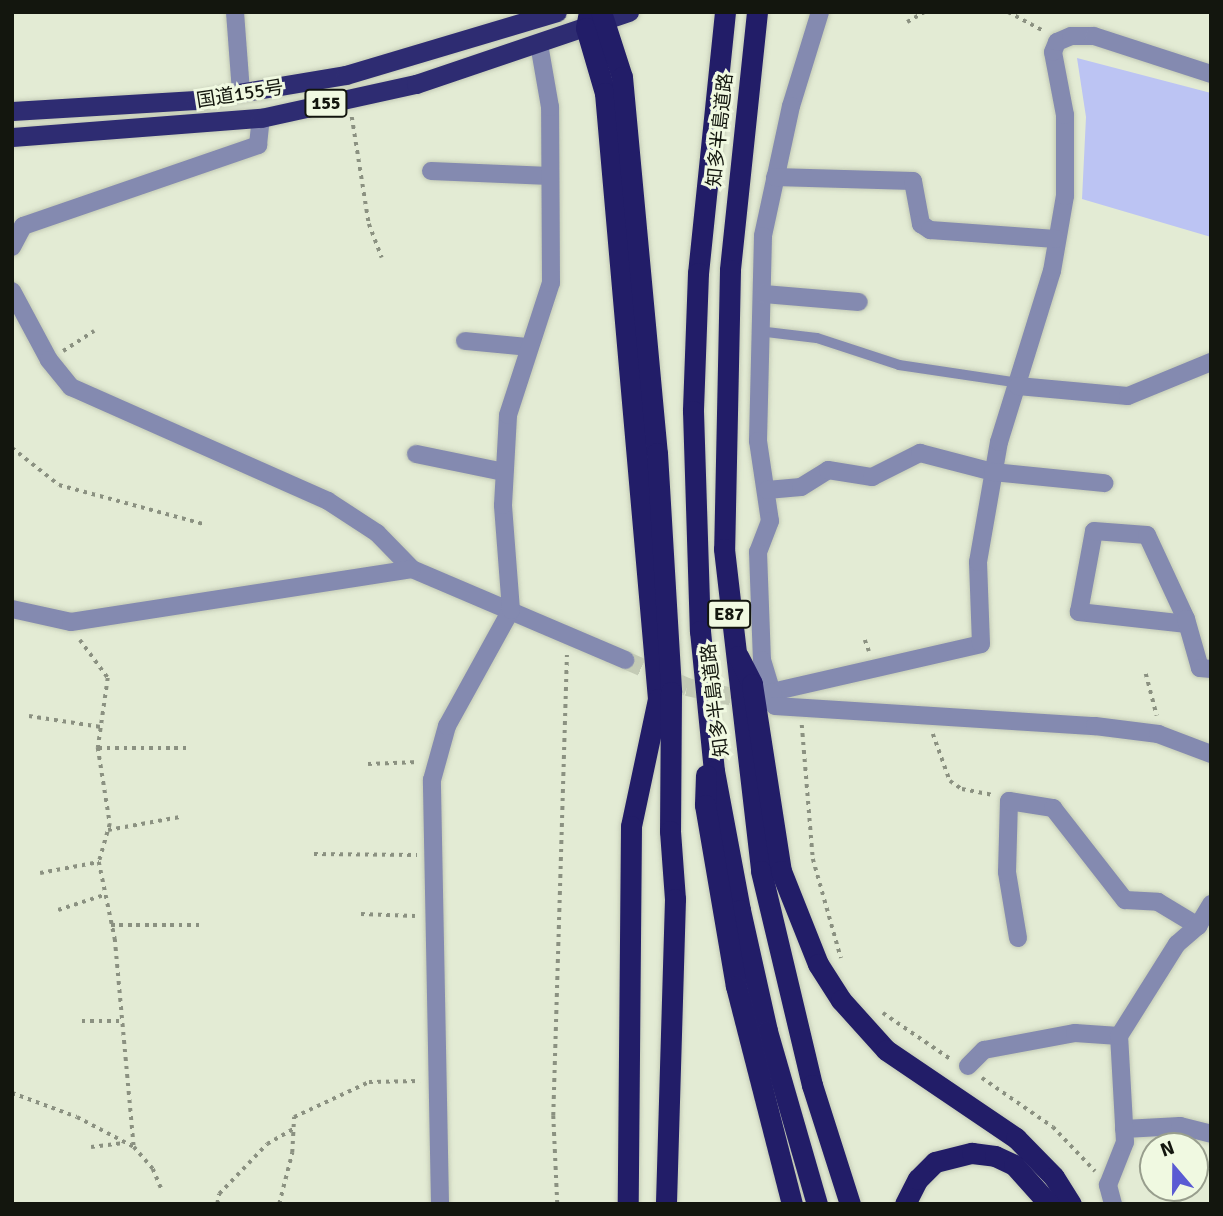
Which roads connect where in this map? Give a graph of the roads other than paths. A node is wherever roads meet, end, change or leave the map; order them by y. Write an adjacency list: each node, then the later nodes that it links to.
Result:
1 (235, 12): 10 (street)
2 (557, 12): 10 (highway, 国道155号 / 155)
3 (629, 12): 7 (highway, 国道155号 / 155)
4 (725, 12): 40 (highway, 知多半島道路 / E87)
5 (757, 12): 36 (highway, 知多半島道路 / E87)
6 (820, 12): 16 (street)
7 (596, 18): 8 (highway, 国道155号 / 155); 49 (highway); 51 (highway)
8 (539, 44): 12 (highway, 国道155号 / 155); 15 (street)
9 (1211, 74): 17 (street)
10 (241, 91): 11 (highway, 国道155号 / 155)
11 (12, 111)
12 (261, 118): 13 (highway, 国道155号 / 155); 18 (street)
13 (12, 137)
14 (431, 171): 15 (street)
15 (550, 176): 24 (street)
16 (775, 177): 17 (street); 20 (street)
17 (1056, 239): 26 (street)
18 (12, 247)
19 (12, 291): 32 (street)
20 (764, 294): 21 (street); 22 (street)
21 (859, 302)
22 (758, 331): 26 (lane); 31 (street)
23 (465, 341): 24 (street)
24 (529, 347): 28 (street)
25 (1211, 362): 26 (street)
26 (1019, 385): 29 (street)
27 (416, 454): 28 (street)
28 (504, 472): 34 (street)
29 (993, 472): 30 (street); 31 (street); 39 (street)
30 (1104, 484)
31 (767, 490): 39 (street)
32 (412, 569): 33 (street); 34 (street)
33 (12, 609)
34 (511, 610): 37 (street); 50 (street)
35 (1187, 624): 35 (street); 38 (street)
36 (732, 644): 54 (highway, 知多半島道路 / E87); 57 (highway)
37 (625, 660)
38 (1211, 669)
39 (772, 692): 41 (street)
40 (709, 724): 52 (highway); 53 (highway, 知多半島道路 / E87)
41 (1211, 754)
42 (1211, 904): 43 (street)
43 (1198, 926): 44 (street); 45 (street)
44 (1018, 938)
45 (1119, 1036): 46 (street); 47 (street)
46 (968, 1066)
47 (1124, 1129): 48 (street); 58 (street)
48 (1211, 1134)
49 (625, 1199)
50 (440, 1204)
51 (666, 1204)
52 (792, 1204)
53 (817, 1204)
54 (850, 1204)
55 (905, 1204): 56 (highway)
56 (1049, 1204)
57 (1071, 1204)
58 (1113, 1204)

